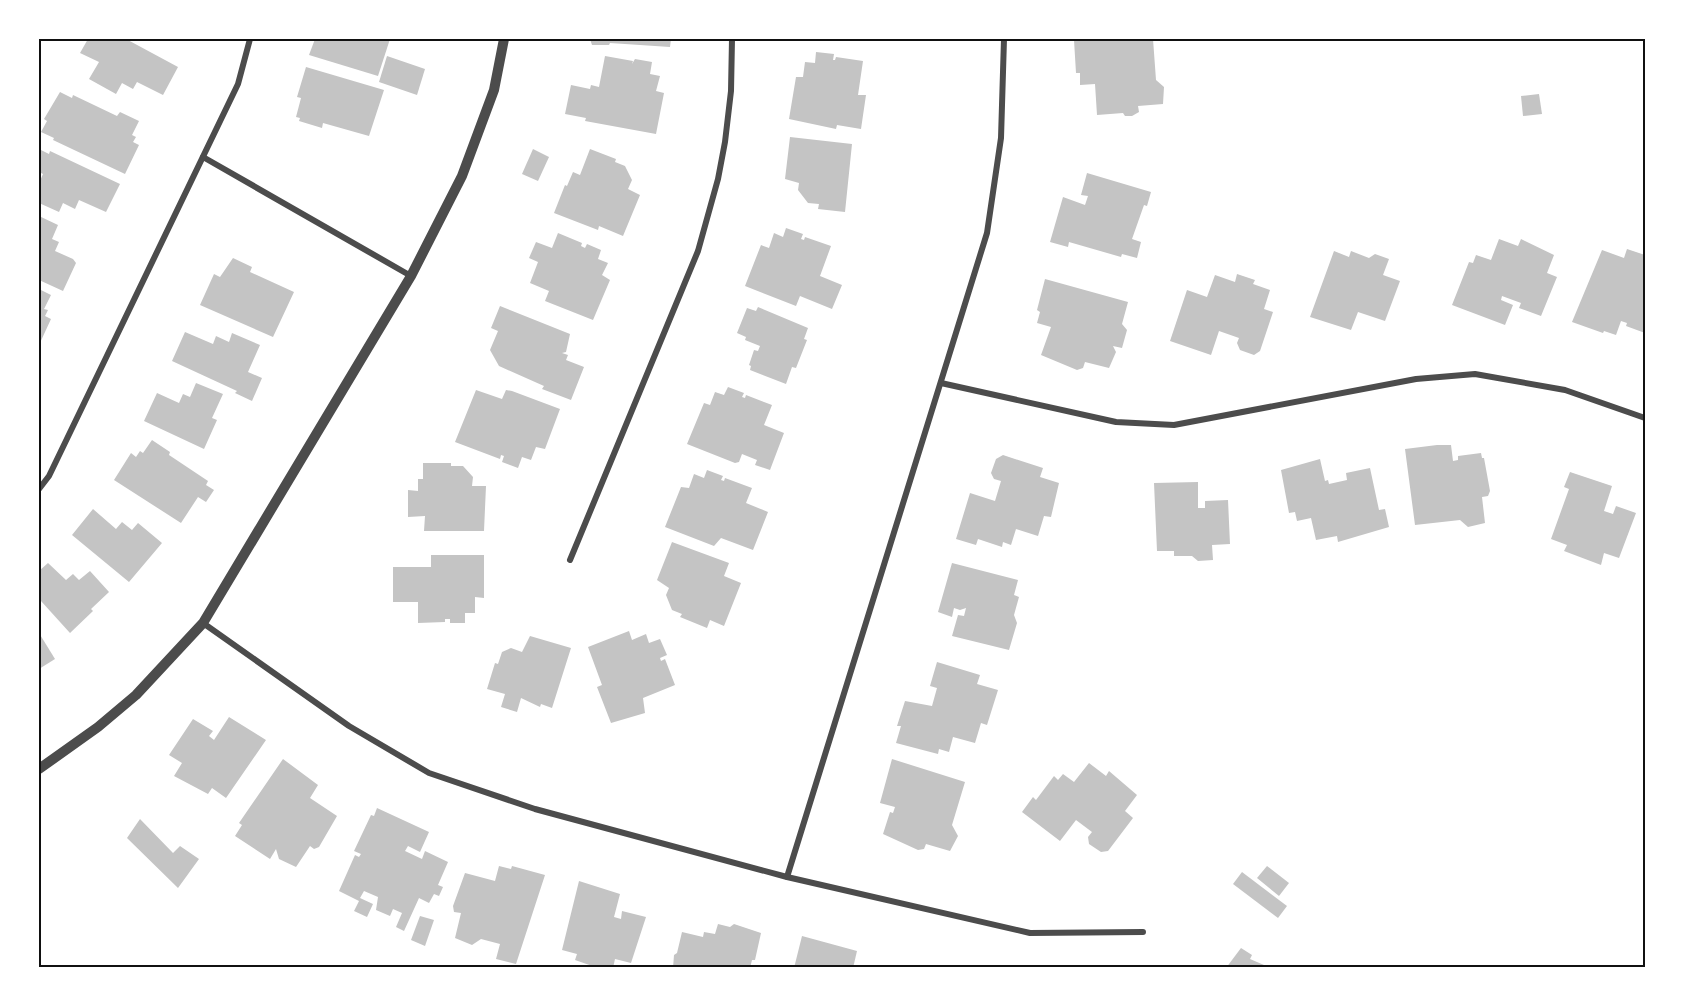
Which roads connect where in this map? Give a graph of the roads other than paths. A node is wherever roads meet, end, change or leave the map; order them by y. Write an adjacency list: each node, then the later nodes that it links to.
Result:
1 (250, 39): 5 (street)
2 (504, 39): 6 (street)
3 (732, 39): 10 (street)
4 (1004, 39): 7 (street)
5 (203, 157): 6 (street); 9 (street)
6 (411, 276): 11 (street)
7 (940, 383): 8 (street); 13 (street)
8 (1645, 417)
9 (39, 489)
10 (570, 560)
11 (203, 623): 12 (street); 13 (street)
12 (39, 769)
13 (787, 877): 14 (street)
14 (1143, 932)

